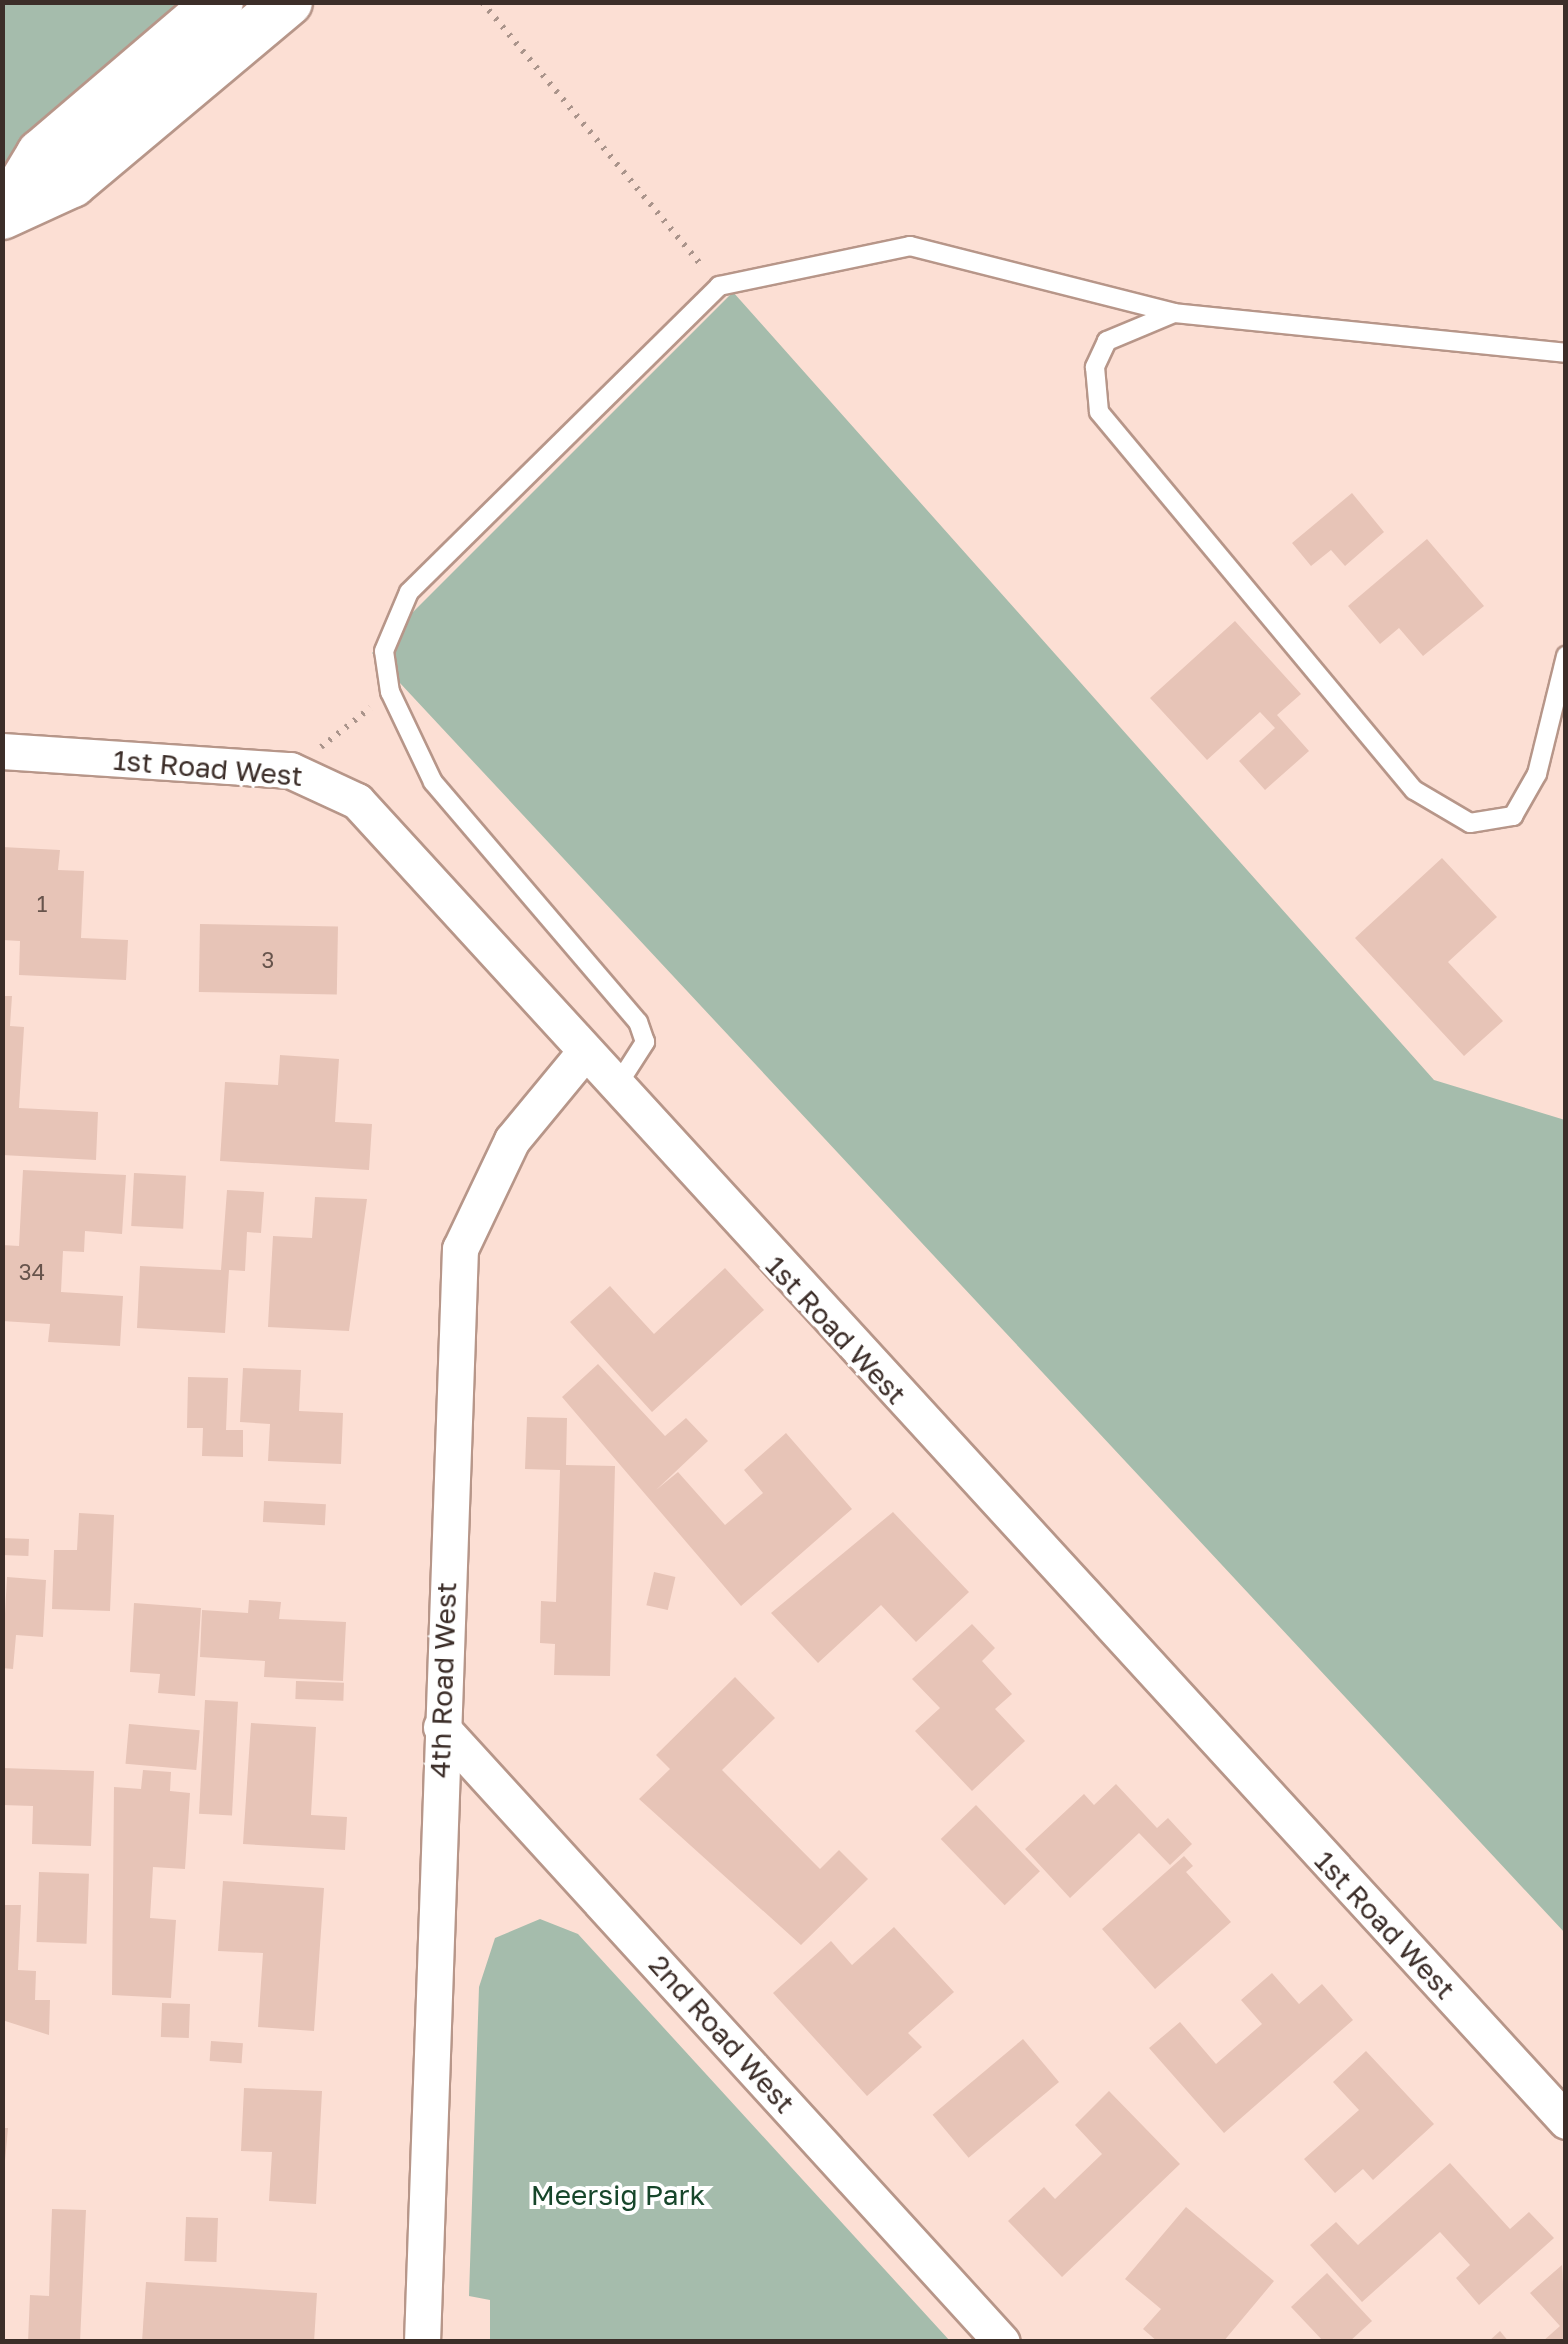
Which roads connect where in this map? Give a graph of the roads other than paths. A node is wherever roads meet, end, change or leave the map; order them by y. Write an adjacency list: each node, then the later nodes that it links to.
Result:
1 (219, 2): 3 (street)
2 (288, 2): 3 (street)
3 (4, 214)
4 (1174, 313): 5 (lane); 6 (lane); 9 (lane)
5 (1566, 352)
6 (1566, 656)
7 (2, 751): 8 (street, 1st Road West)
8 (582, 1055): 9 (street, 1st Road West); 10 (street, 4th Road West)
9 (614, 1090): 11 (street, 1st Road West)
10 (441, 1726): 12 (street, 4th Road West); 13 (street, 2nd Road West)
11 (1566, 2121)
12 (422, 2342)
13 (1002, 2342)

